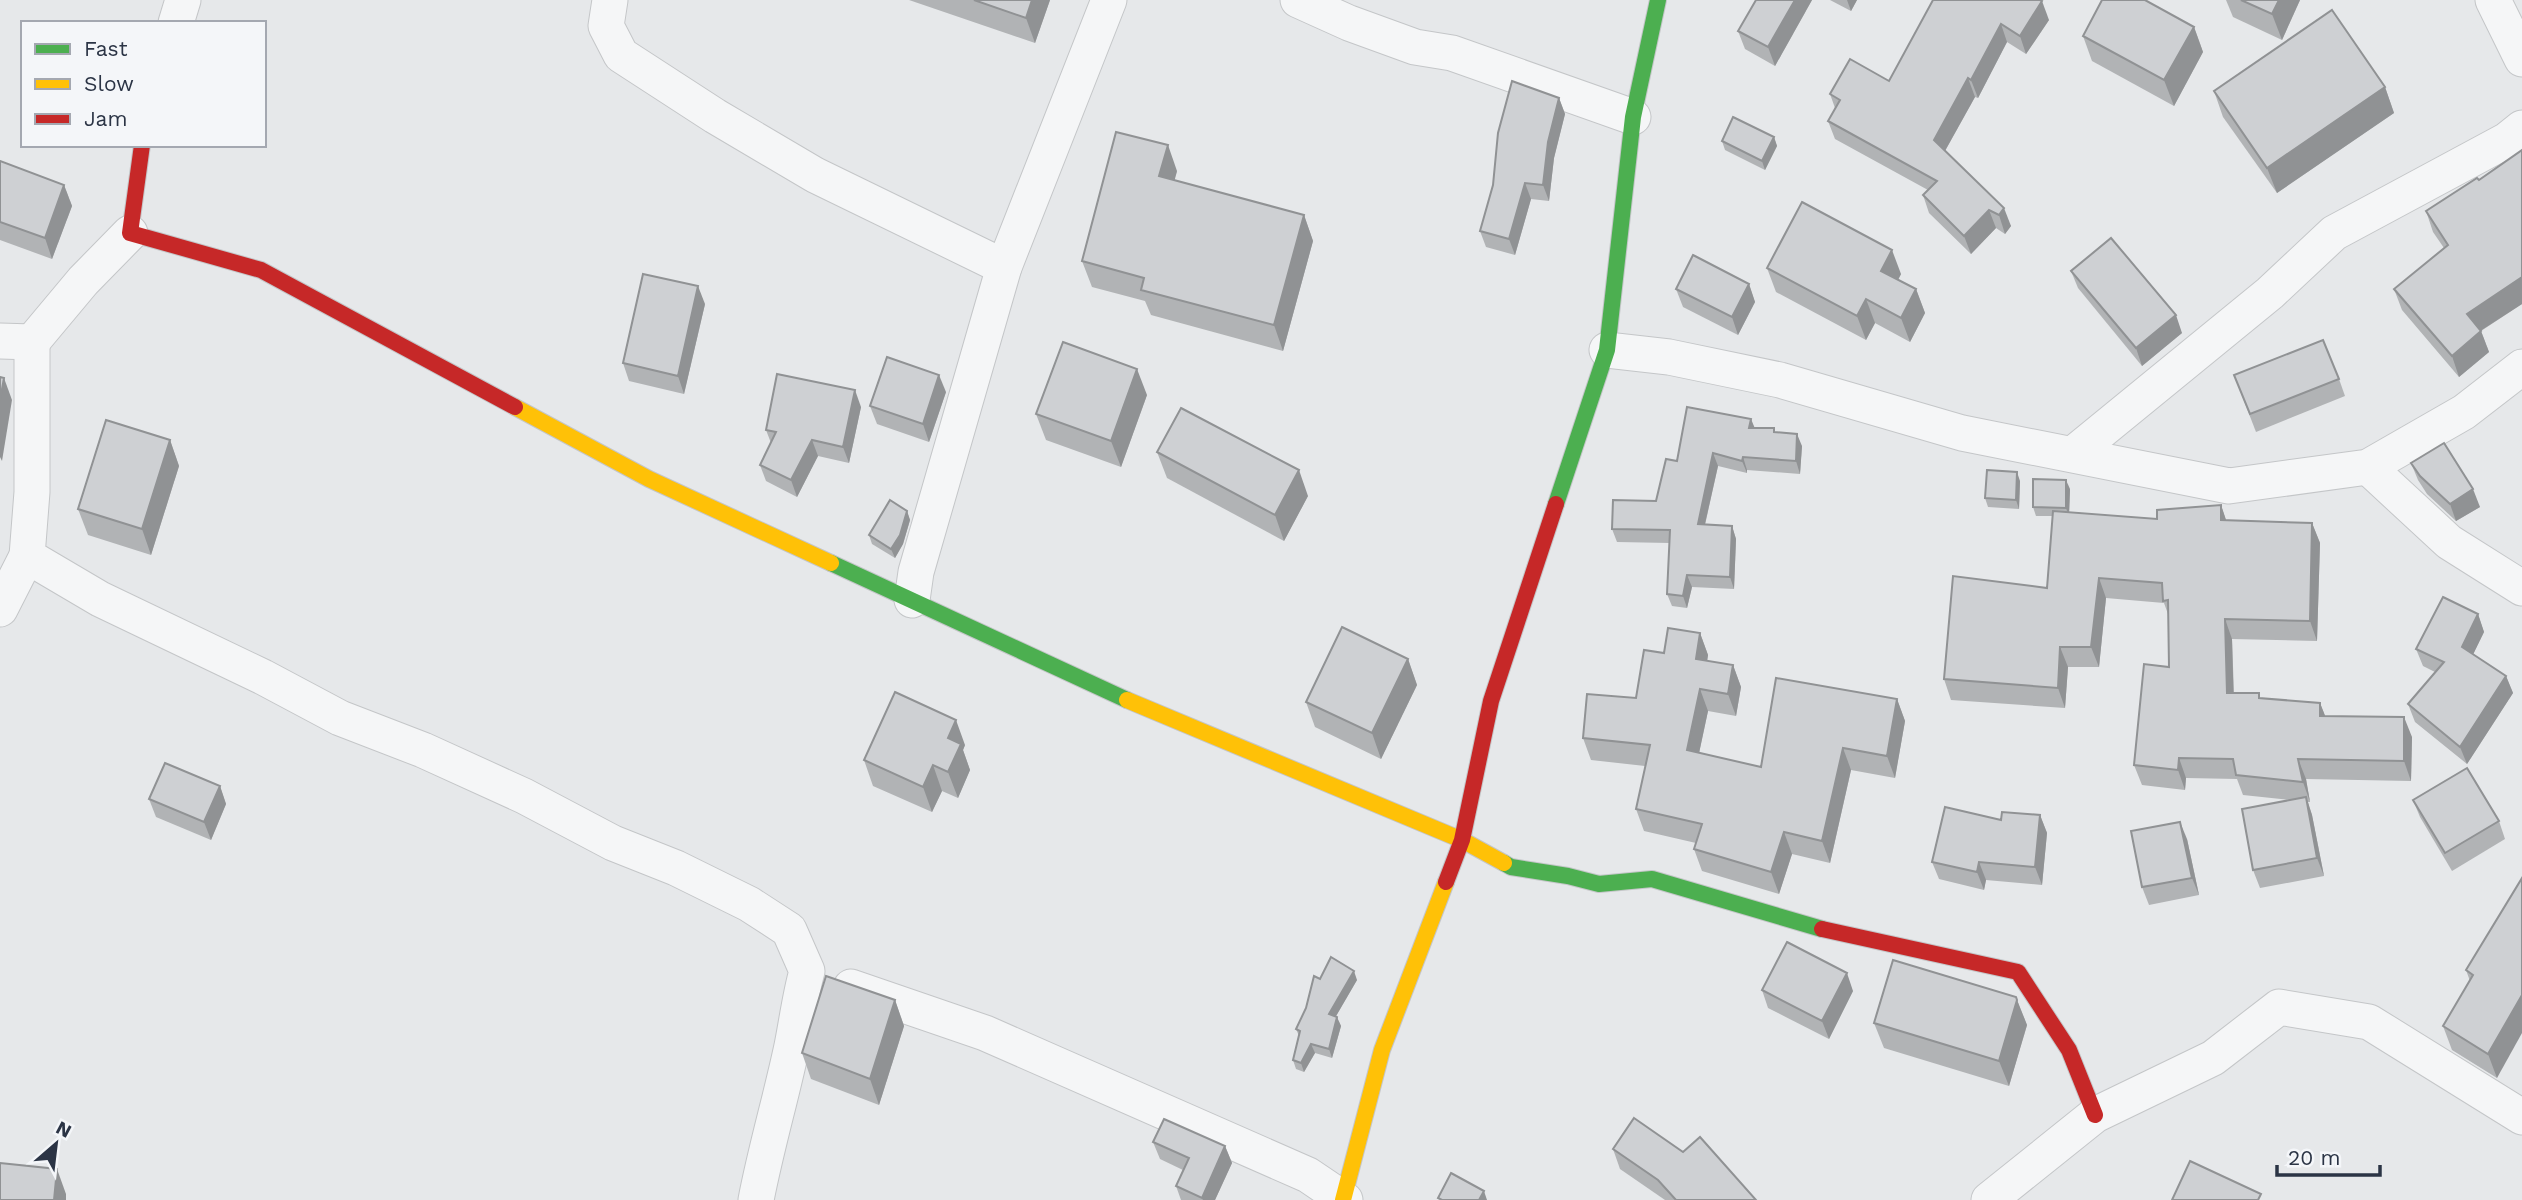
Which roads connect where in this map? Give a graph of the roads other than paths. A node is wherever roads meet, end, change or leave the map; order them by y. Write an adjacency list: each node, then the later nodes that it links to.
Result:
1 (183, 0): 7 (street)
2 (610, 0): 13 (street)
3 (1109, 0): 13 (street)
4 (1298, 0): 9 (street)
5 (1658, 0): 9 (street)
6 (2493, 0): 8 (street)
7 (177, 21)
8 (2522, 59)
9 (1633, 117): 15 (street)
10 (2522, 128): 17 (street)
11 (142, 147): 12 (street)
12 (130, 233): 14 (street); 21 (street)
13 (1004, 267): 21 (street)
14 (16, 342): 19 (street)
15 (1607, 350): 17 (street); 23 (street)
16 (2522, 367): 18 (street)
17 (2073, 454): 18 (street)
18 (2368, 467): 20 (street)
19 (27, 556): 22 (street); 24 (street)
20 (2522, 588)
21 (912, 600): 23 (street)
22 (0, 609)
23 (1462, 840): 25 (street); 29 (street)
24 (807, 971): 28 (street); 29 (street)
25 (2095, 1115): 26 (street); 27 (street)
26 (2522, 1117)
27 (2004, 1196)
28 (756, 1200)
29 (1344, 1200)

